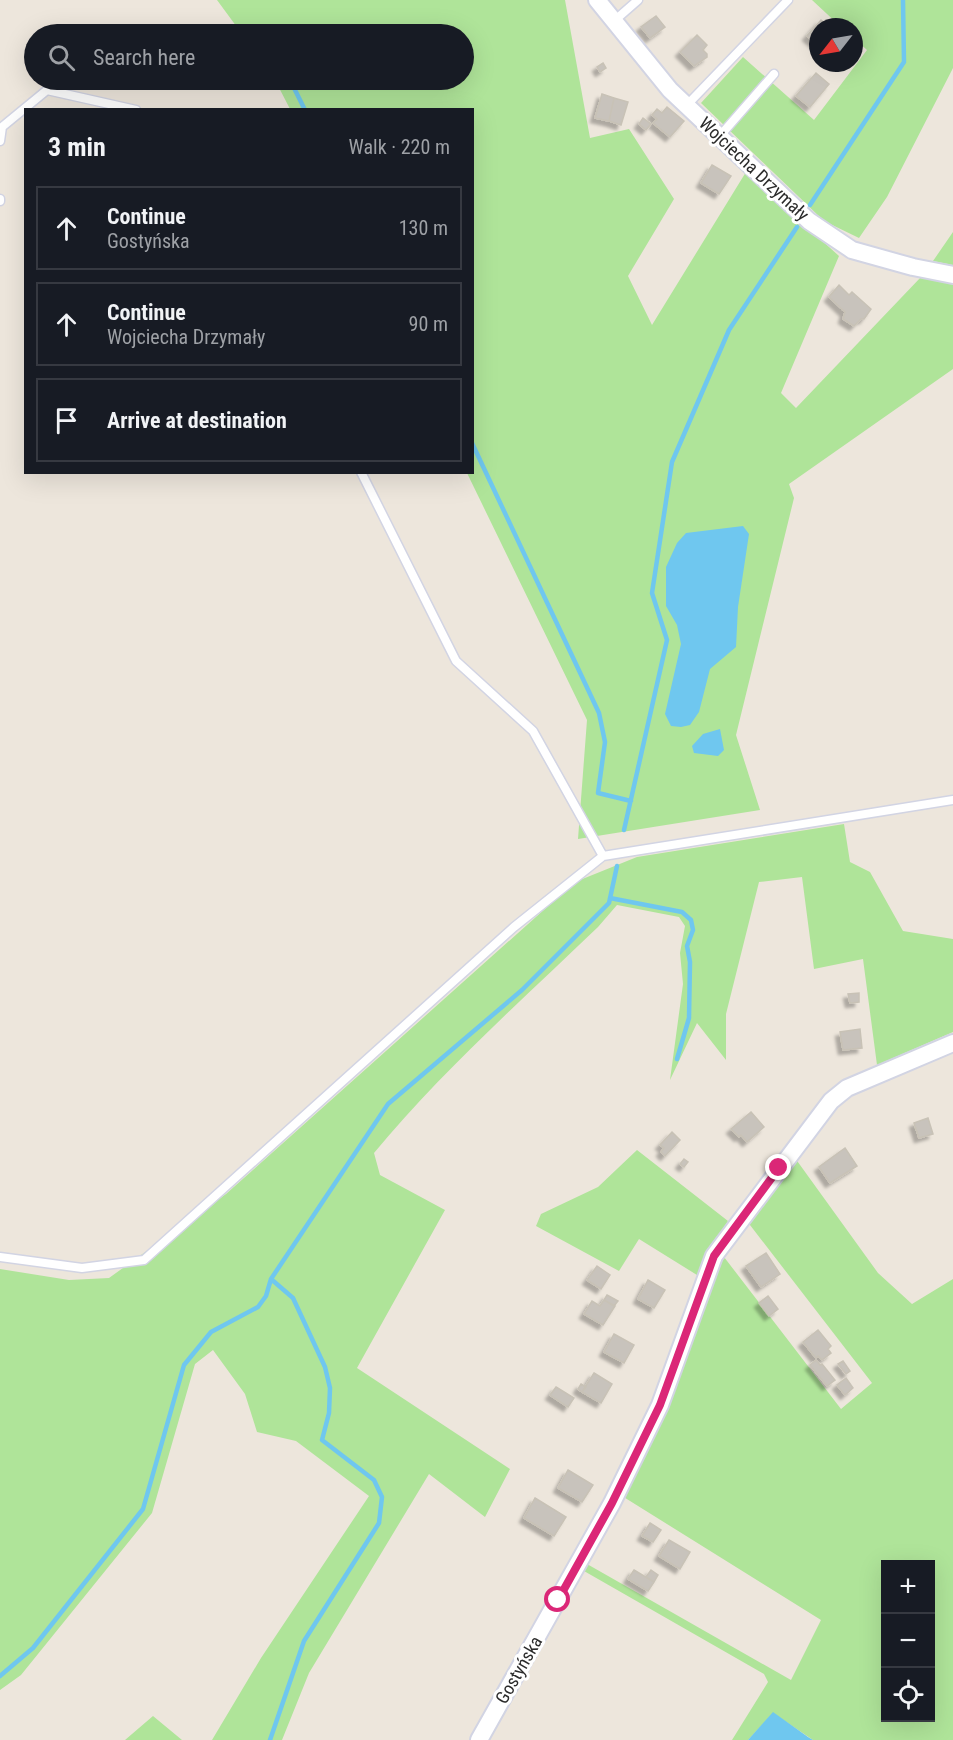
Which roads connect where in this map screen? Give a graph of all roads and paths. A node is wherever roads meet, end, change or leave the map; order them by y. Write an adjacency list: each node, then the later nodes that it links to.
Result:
1 (597, 0): 4 (street, Wojciecha Drzymały)
2 (638, 0): 4 (lane)
3 (788, 0): 8 (lane)
4 (613, 22): 8 (street, Wojciecha Drzymały)
5 (774, 74): 13 (lane)
6 (47, 90): 10 (lane)
7 (47, 90): 9 (lane)
8 (686, 106): 13 (street, Wojciecha Drzymały)
9 (25, 108)
10 (127, 108)
11 (24, 109): 12 (lane)
12 (1, 128): 14 (lane)
13 (719, 136): 15 (street, Wojciecha Drzymały)
14 (0, 141)
15 (953, 274)
16 (362, 474): 18 (lane)
17 (953, 800): 18 (lane)
18 (603, 856): 20 (lane)
19 (953, 1043): 21 (street, Gostyńska)
20 (0, 1257)
21 (479, 1740)

